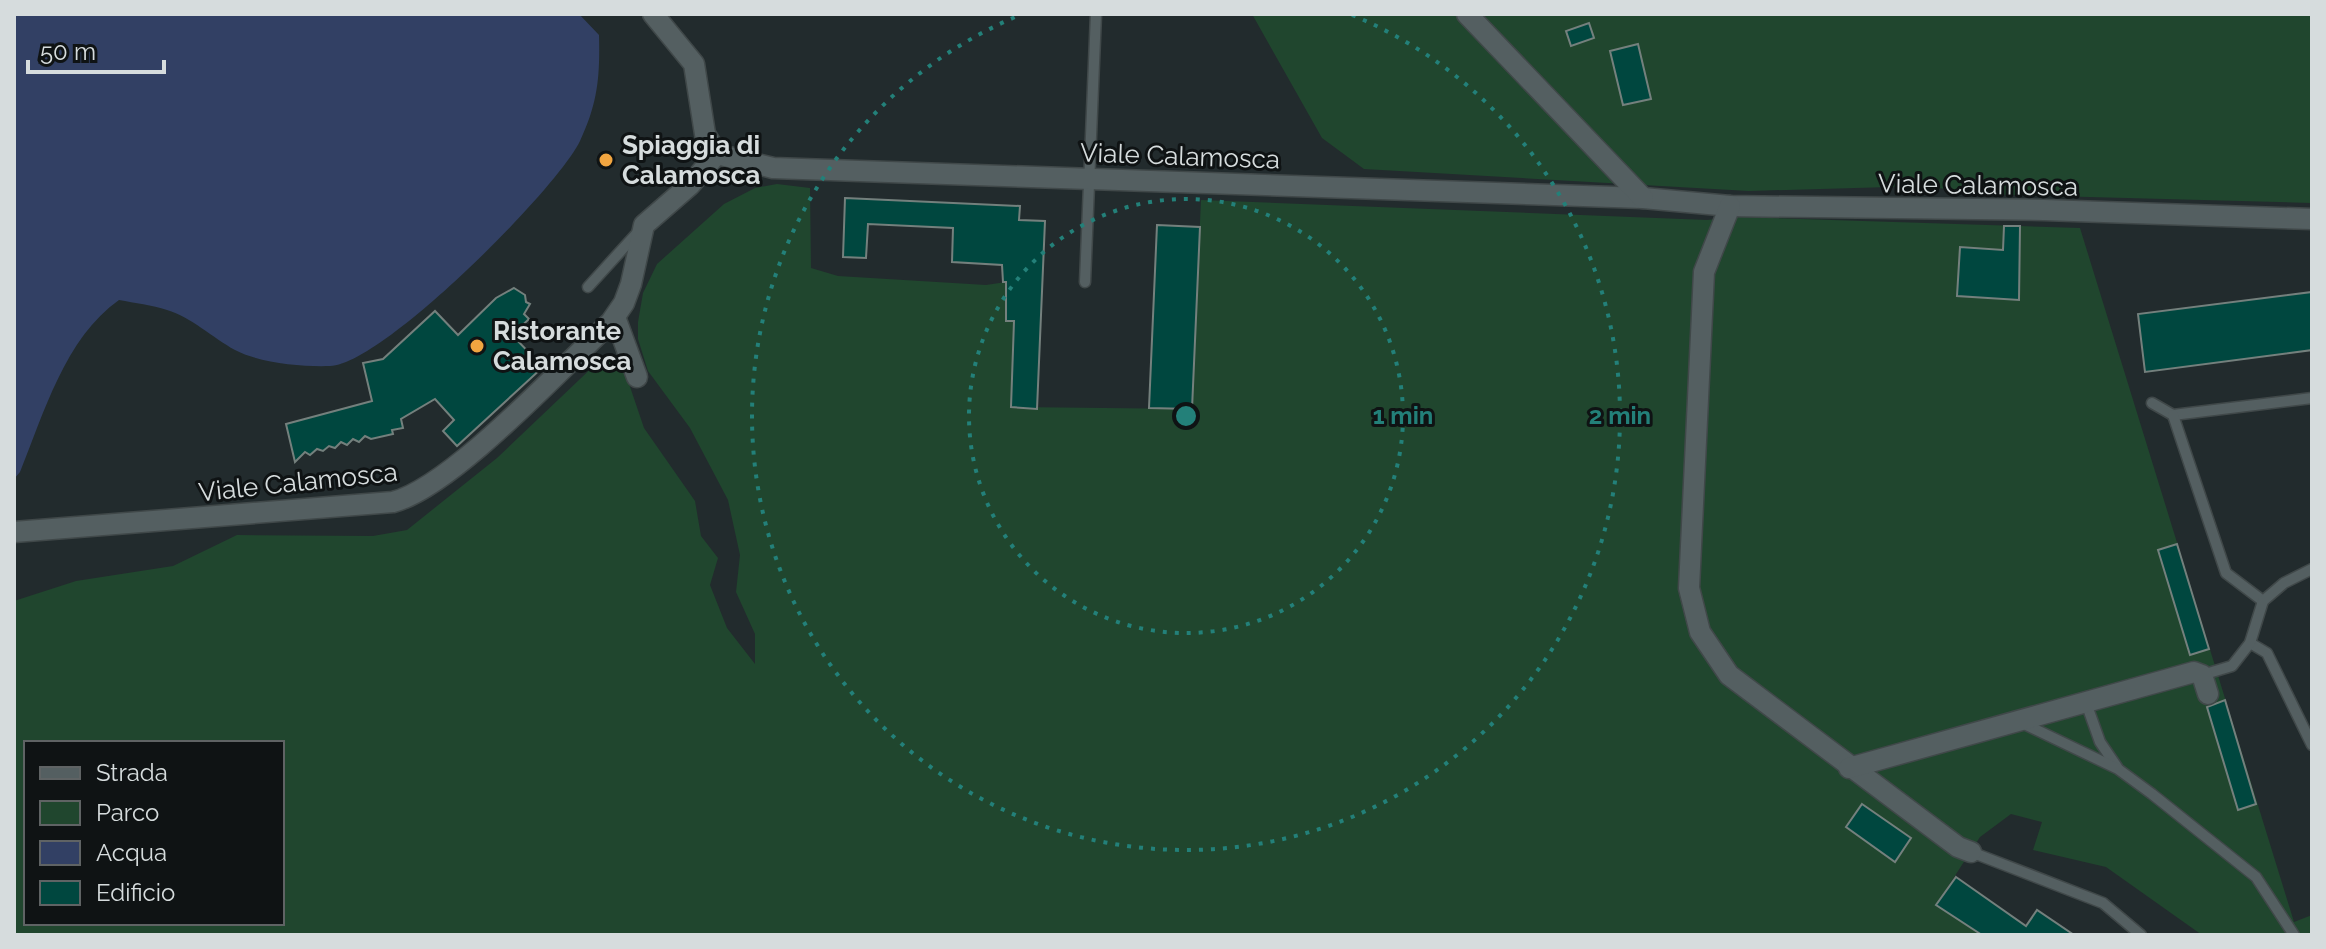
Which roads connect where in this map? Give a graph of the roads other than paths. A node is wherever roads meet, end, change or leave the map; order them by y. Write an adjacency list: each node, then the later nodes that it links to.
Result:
1 (653, 14): 4 (street)
2 (1096, 14): 5 (lane)
3 (1467, 14): 6 (street)
4 (717, 154): 5 (street, Viale Calamosca); 9 (street)
5 (1089, 179): 6 (street, Viale Calamosca); 10 (lane)
6 (1643, 198): 7 (street, Viale Calamosca)
7 (1730, 206): 8 (street, Viale Calamosca); 25 (street)
8 (2312, 219)
9 (644, 225): 11 (lane); 12 (street, Viale Calamosca)
10 (1085, 282)
11 (588, 287)
12 (615, 317): 13 (street); 17 (street, Viale Calamosca)
13 (637, 377)
14 (2312, 398): 16 (lane)
15 (2152, 403): 16 (lane)
16 (2173, 415): 19 (lane)
17 (14, 532)
18 (2312, 569): 19 (lane)
19 (2263, 601): 20 (lane)
20 (2250, 643): 21 (lane); 24 (lane)
21 (2205, 684): 22 (street)
22 (2085, 700): 23 (street); 26 (lane)
23 (2016, 720): 25 (street); 26 (lane)
24 (2312, 745)
25 (1849, 768): 27 (street)
26 (2118, 769): 29 (lane)
27 (1971, 852): 28 (lane)
28 (2141, 935)
29 (2294, 935)

